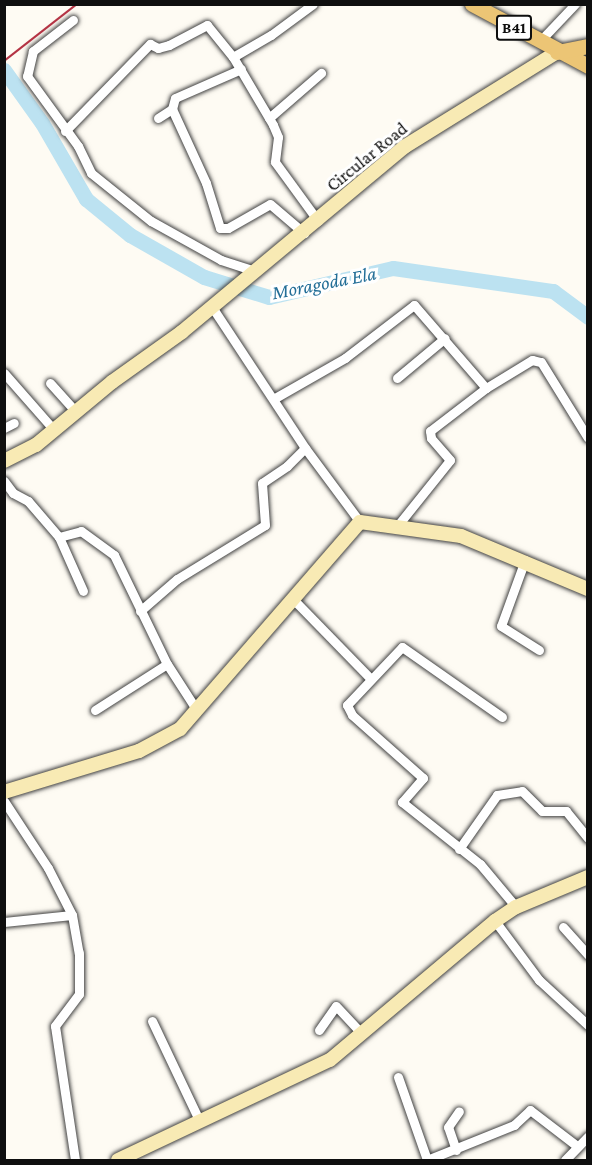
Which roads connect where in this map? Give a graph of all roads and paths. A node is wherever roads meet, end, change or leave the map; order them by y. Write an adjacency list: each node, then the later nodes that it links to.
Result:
1 (313, 4): 8 (street)
2 (472, 4): 5 (main road, B41)
3 (575, 4): 5 (street)
4 (73, 20): 15 (street)
5 (539, 42): 7 (main road, B41)
6 (588, 46): 7 (main road)
7 (557, 52): 9 (main road, B41); 16 (street, Circular Road)
8 (233, 57): 10 (street); 15 (street)
9 (588, 66)
10 (241, 69): 12 (street); 14 (street)
11 (321, 73): 14 (street)
12 (172, 109): 13 (street); 17 (street)
13 (158, 118)
14 (269, 118): 16 (street)
15 (65, 131): 18 (street)
16 (318, 221): 17 (street, Circular Road)
17 (304, 233): 18 (street, Circular Road)
18 (257, 270): 19 (street, Circular Road)
19 (212, 307): 25 (street); 26 (street, Circular Road)
20 (445, 338): 22 (street); 24 (street); 25 (street)
21 (4, 373): 29 (street)
22 (397, 378)
23 (50, 383): 26 (street)
24 (486, 388): 30 (street); 35 (street)
25 (275, 398): 31 (street)
26 (76, 412): 29 (street, Circular Road)
27 (14, 423): 28 (street)
28 (4, 428)
29 (54, 430): 32 (street, Circular Road)
30 (588, 438)
31 (305, 448): 34 (street); 41 (street)
32 (5, 460)
33 (4, 481): 36 (street)
34 (360, 522): 35 (street); 40 (street)
35 (398, 525): 37 (street)
36 (59, 537): 39 (street); 41 (street)
37 (525, 560): 38 (street); 42 (street)
38 (588, 589)
39 (83, 591)
40 (296, 601): 44 (street); 45 (street)
41 (140, 611): 43 (street)
42 (539, 650)
43 (167, 664): 45 (street); 46 (street)
44 (370, 678): 47 (street); 51 (street)
45 (196, 709): 48 (street)
46 (95, 711)
47 (502, 717)
48 (4, 792)
49 (4, 801): 54 (street)
50 (588, 838): 51 (street)
51 (459, 849): 53 (street)
52 (588, 877): 53 (street)
53 (516, 907): 55 (street)
54 (72, 915): 56 (street); 69 (street)
55 (495, 921): 60 (street); 62 (street)
56 (4, 922)
57 (562, 927): 58 (street)
58 (588, 955)
59 (152, 1022): 65 (street)
60 (588, 1024)
61 (319, 1030): 62 (street)
62 (362, 1035): 65 (street)
63 (398, 1077): 68 (street)
64 (459, 1111): 68 (street)
65 (200, 1122): 70 (street)
66 (588, 1136): 67 (street)
67 (577, 1146): 68 (street); 71 (street)
68 (456, 1150)
69 (75, 1161)
70 (118, 1161)
71 (565, 1161)

